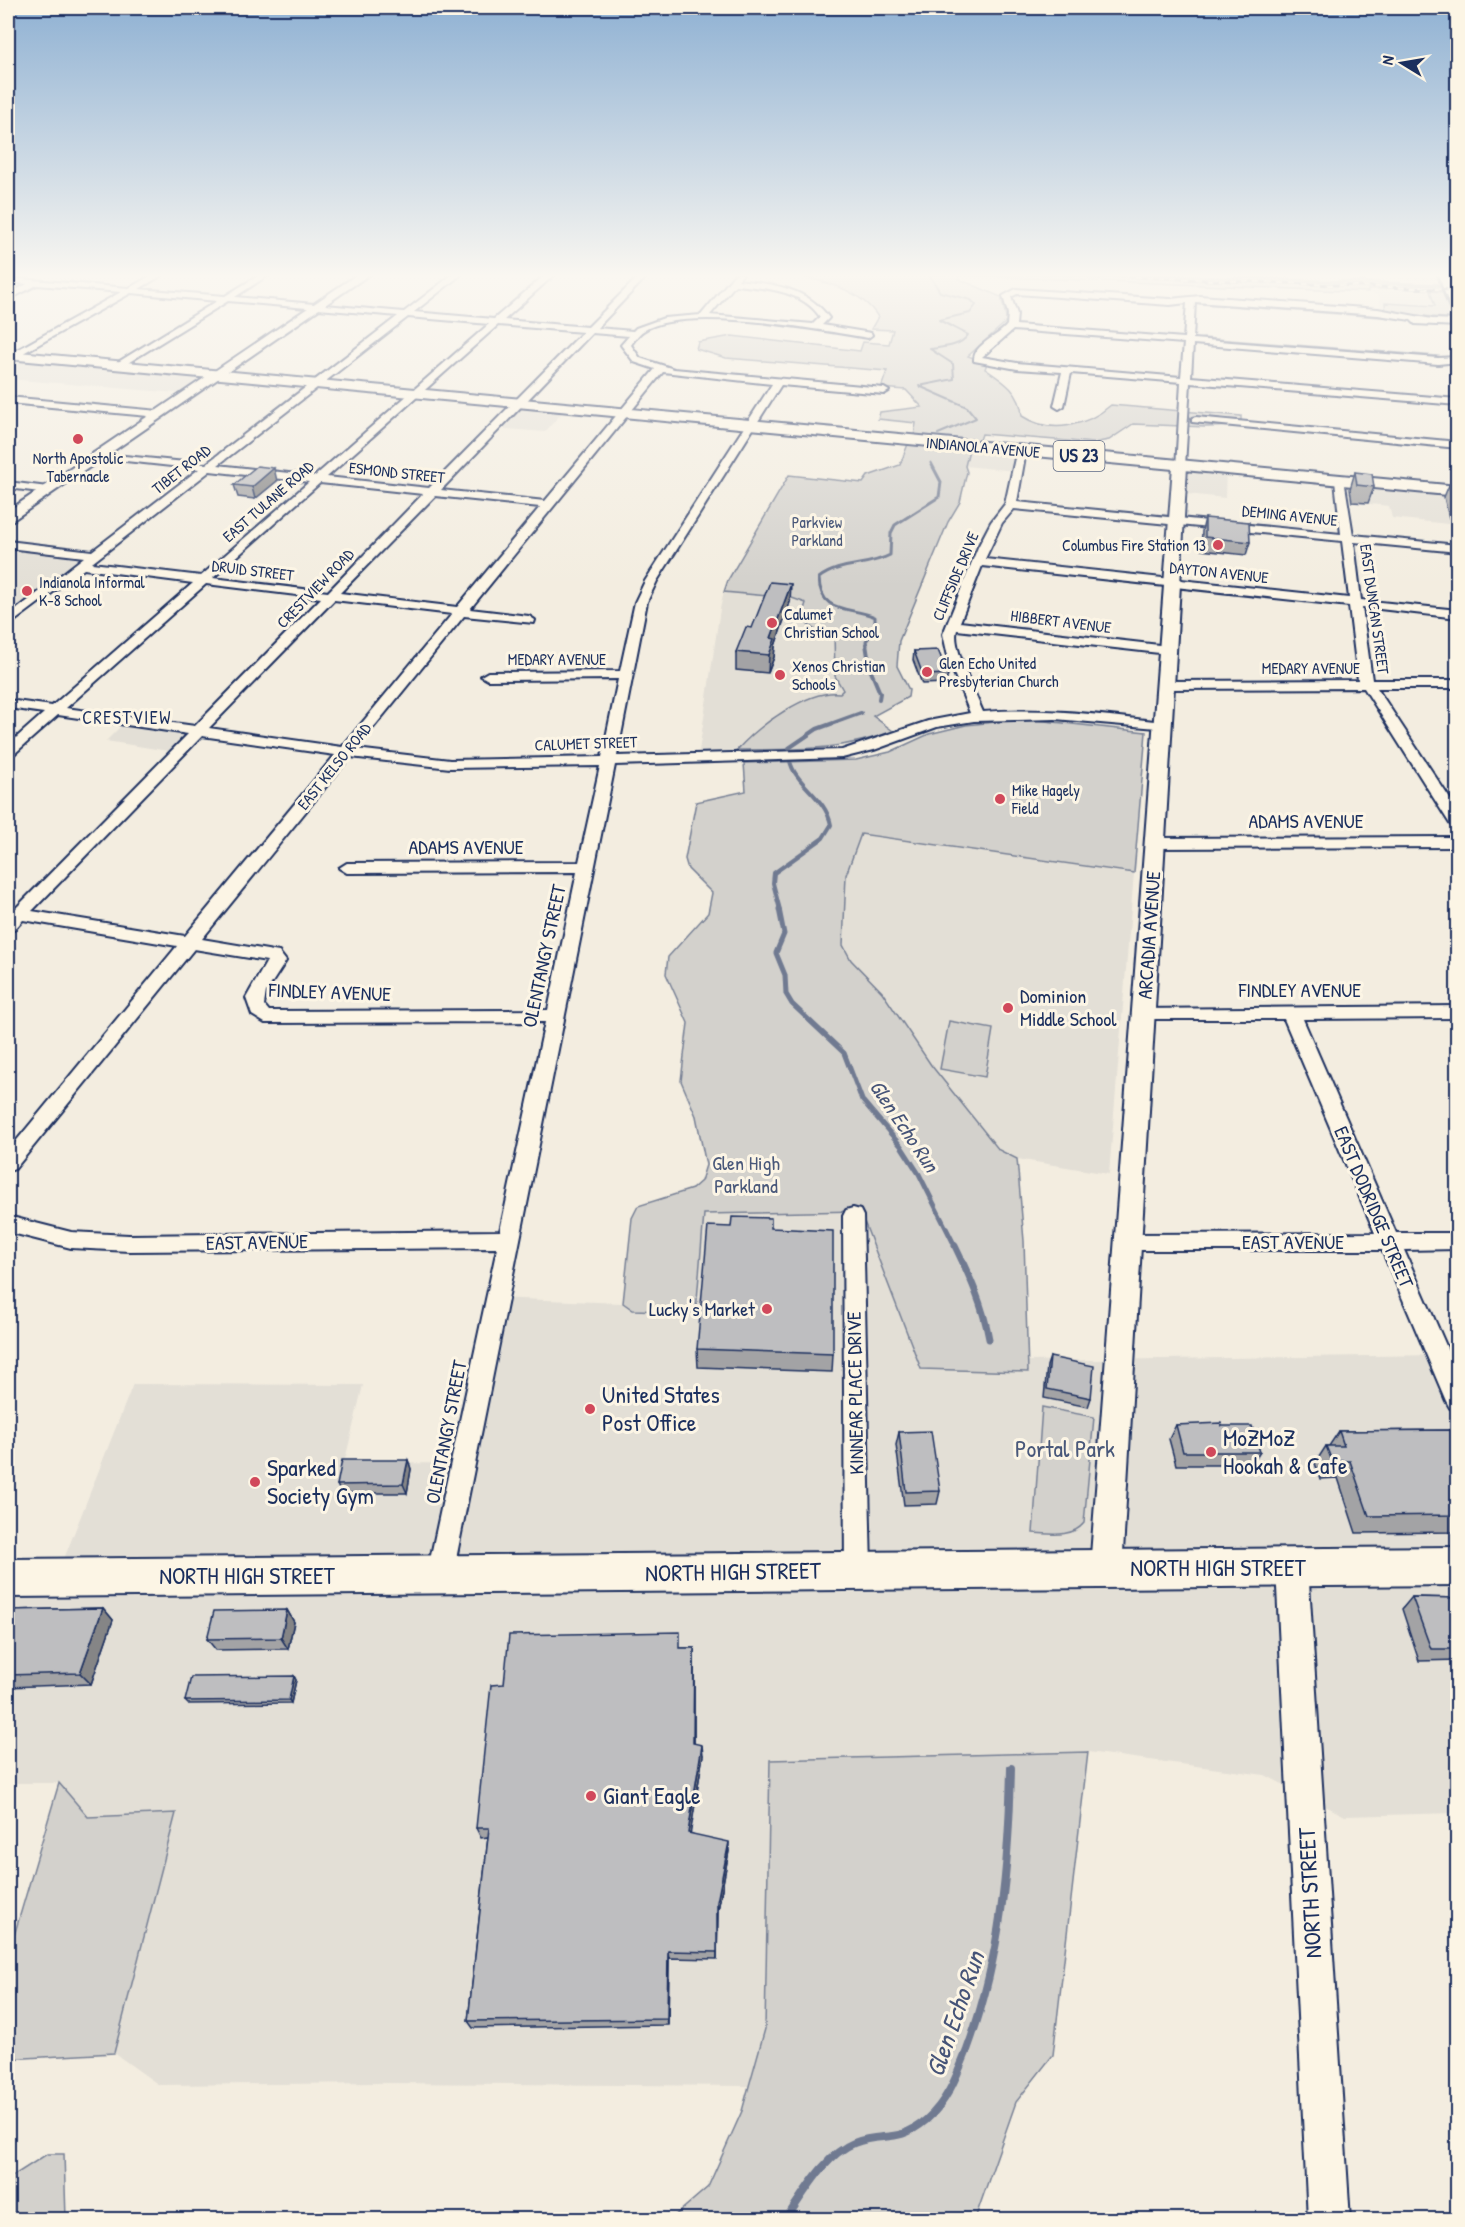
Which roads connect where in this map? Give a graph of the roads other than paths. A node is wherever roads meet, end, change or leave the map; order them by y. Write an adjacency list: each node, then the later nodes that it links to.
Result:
1 (212, 378): 19 (street)
2 (245, 378): 12 (main road, INDIANOLA AVENUE / US 23)
3 (324, 378): 12 (street, TIBET ROAD)
4 (433, 378): 14 (street, EAST TULANE ROAD)
5 (544, 378): 17 (street, CRESTVIEW ROAD)
6 (653, 378): 20 (street, EAST KELSO ROAD)
7 (741, 378): 11 (street)
8 (1065, 378): 18 (street)
9 (1161, 378): 10 (street)
10 (1186, 380): 16 (street); 26 (street, ARCADIA AVENUE)
11 (778, 382): 13 (street); 22 (street, OLENTANGY STREET)
12 (315, 385): 14 (main road, INDIANOLA AVENUE / US 23); 27 (street, TIBET ROAD)
13 (884, 391)
14 (414, 394): 17 (main road, INDIANOLA AVENUE / US 23); 28 (street, EAST TULANE ROAD)
15 (8, 400): 19 (street)
16 (1458, 402)
17 (518, 404): 20 (main road, INDIANOLA AVENUE / US 23); 33 (street, CRESTVIEW ROAD)
18 (1059, 406)
19 (159, 414): 25 (street)
20 (624, 414): 22 (main road, INDIANOLA AVENUE / US 23); 34 (street, EAST KELSO ROAD)
21 (1196, 420): 23 (street)
22 (750, 426): 24 (main road, INDIANOLA AVENUE / US 23); 54 (street, OLENTANGY STREET)
23 (1458, 445)
24 (1021, 451): 26 (main road, INDIANOLA AVENUE / US 23); 35 (street, CLIFFSIDE DRIVE)
25 (98, 455): 27 (street, ESMOND STREET); 31 (street)
26 (1180, 466): 29 (main road, INDIANOLA AVENUE / US 23); 37 (street, ARCADIA AVENUE)
27 (207, 467): 28 (street, ESMOND STREET); 41 (street, TIBET ROAD)
28 (318, 479): 33 (street, ESMOND STREET); 44 (street, EAST TULANE ROAD)
29 (1340, 480): 32 (main road, INDIANOLA AVENUE / US 23); 38 (street, EAST DUNCAN STREET)
30 (8, 485): 31 (street)
31 (48, 490): 36 (street)
32 (1458, 491)
33 (432, 492): 34 (street, ESMOND STREET); 46 (street, CRESTVIEW ROAD)
34 (549, 505): 48 (street, EAST KELSO ROAD)
35 (1011, 505): 37 (street, DEMING AVENUE); 42 (street, CLIFFSIDE DRIVE)
36 (8, 517)
37 (1176, 521): 38 (street, DEMING AVENUE); 45 (street, ARCADIA AVENUE)
38 (1347, 538): 40 (street, DEMING AVENUE); 47 (street, EAST DUNCAN STREET)
39 (8, 544): 41 (street)
40 (1458, 549)
41 (94, 555): 43 (street, TIBET ROAD)
42 (978, 562): 45 (street, DAYTON AVENUE); 52 (street, CLIFFSIDE DRIVE)
43 (80, 565): 44 (street, DRUID STREET); 51 (street, TIBET ROAD)
44 (203, 580): 46 (street, DRUID STREET); 60 (street, EAST TULANE ROAD)
45 (1172, 583): 47 (street, DAYTON AVENUE); 53 (street, ARCADIA AVENUE)
46 (330, 596): 48 (street, DRUID STREET); 63 (street, CRESTVIEW ROAD)
47 (1356, 603): 49 (street, DAYTON AVENUE); 58 (street, EAST DUNCAN STREET)
48 (461, 612): 50 (street, DRUID STREET); 65 (street, EAST KELSO ROAD)
49 (1458, 614)
50 (529, 620)
51 (8, 622)
52 (951, 625): 53 (street, HIBBERT AVENUE); 61 (street, CLIFFSIDE DRIVE)
53 (1168, 650): 57 (street, ARCADIA AVENUE)
54 (625, 675): 55 (street, MEDARY AVENUE); 66 (street, OLENTANGY STREET)
55 (488, 676)
56 (1458, 684): 58 (street, MEDARY AVENUE)
57 (1166, 685): 58 (street, MEDARY AVENUE); 62 (street, ARCADIA AVENUE)
58 (1367, 685): 67 (street, EAST DUNCAN STREET)
59 (8, 704): 60 (street, CALUMET STREET)
60 (54, 711): 63 (street, CALUMET STREET); 64 (street, EAST TULANE ROAD)
61 (978, 716): 62 (street, CALUMET STREET); 66 (street, CALUMET STREET)
62 (1163, 726): 69 (street, ARCADIA AVENUE)
63 (198, 731): 65 (street, CALUMET STREET); 72 (street, CRESTVIEW ROAD)
64 (8, 752)
65 (346, 752): 66 (street, CALUMET STREET); 73 (street, EAST KELSO ROAD)
66 (607, 761): 70 (street, OLENTANGY STREET)
67 (1458, 824)
68 (1458, 842): 69 (street, ADAMS AVENUE)
69 (1155, 843): 75 (street, ARCADIA AVENUE)
70 (585, 867): 71 (street, ADAMS AVENUE); 77 (street, OLENTANGY STREET)
71 (347, 868)
72 (11, 917): 73 (street, FINDLEY AVENUE)
73 (189, 942): 77 (street, FINDLEY AVENUE); 78 (street, EAST KELSO ROAD)
74 (1458, 1012): 76 (street, FINDLEY AVENUE)
75 (1143, 1013): 76 (street, FINDLEY AVENUE); 83 (street, ARCADIA AVENUE)
76 (1291, 1013): 84 (street, EAST DODRIDGE STREET)
77 (555, 1016): 81 (street, OLENTANGY STREET)
78 (8, 1164)
79 (853, 1216): 89 (street, KINNEAR PLACE DRIVE)
80 (8, 1224): 81 (street, EAST AVENUE)
81 (508, 1239): 90 (street, OLENTANGY STREET)
82 (1458, 1241): 84 (street, EAST AVENUE)
83 (1128, 1242): 84 (street, EAST AVENUE); 88 (street, ARCADIA AVENUE)
84 (1389, 1242): 85 (street, EAST DODRIDGE STREET)
85 (1458, 1401)
86 (1458, 1566): 87 (main road, NORTH HIGH STREET)
87 (1292, 1567): 88 (main road, NORTH HIGH STREET); 92 (street, NORTH STREET)
88 (1106, 1569): 89 (main road, NORTH HIGH STREET)
89 (858, 1571): 90 (main road, NORTH HIGH STREET)
90 (440, 1574): 91 (main road, NORTH HIGH STREET)
91 (8, 1578)
92 (1329, 2220)

